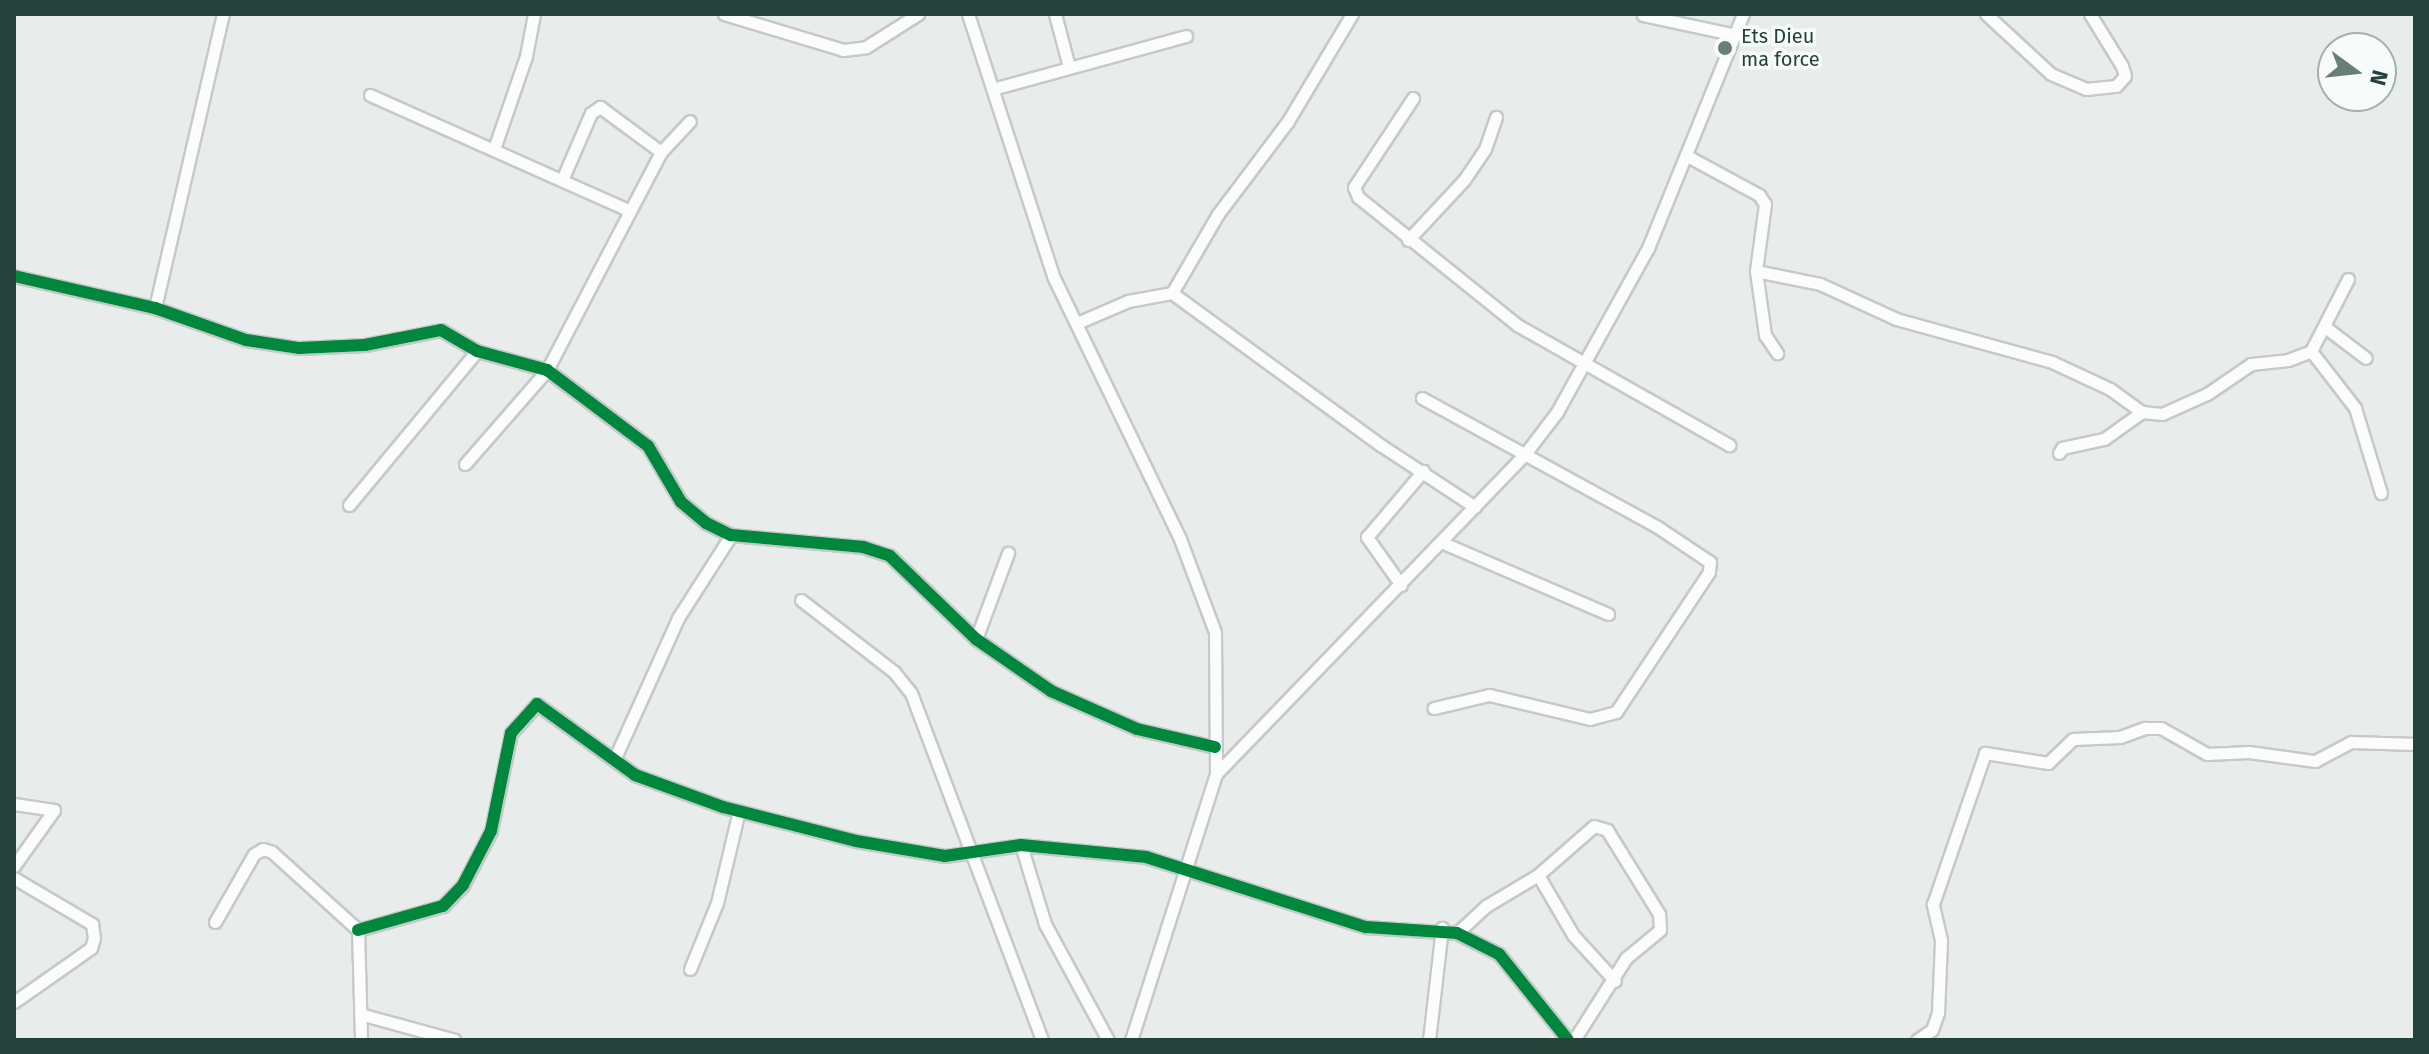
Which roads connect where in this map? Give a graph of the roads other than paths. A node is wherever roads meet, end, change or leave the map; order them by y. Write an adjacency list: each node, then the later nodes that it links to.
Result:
1 (223, 14): 30 (street)
2 (534, 14): 20 (street)
3 (724, 14): 4 (street)
4 (918, 14)
5 (968, 14): 15 (street)
6 (1055, 14): 14 (street)
7 (1352, 14): 29 (street)
8 (1743, 14): 12 (street)
9 (1986, 14): 10 (street)
10 (2090, 14)
11 (1643, 15): 12 (street)
12 (1736, 35): 22 (street)
13 (1186, 36): 14 (street)
14 (1069, 67): 15 (street)
15 (996, 88): 31 (street)
16 (370, 95): 20 (street)
17 (1413, 98): 25 (street)
18 (1496, 117): 25 (street)
19 (690, 121): 21 (street)
20 (494, 149): 23 (street)
21 (661, 152): 23 (street); 24 (street)
22 (1689, 157): 26 (street); 37 (street)
23 (562, 180): 24 (street)
24 (628, 210): 38 (street)
25 (1408, 240): 37 (street)
26 (1756, 271): 35 (street); 40 (street)
27 (14, 276): 30 (street)
28 (2348, 279): 32 (street)
29 (1172, 293): 31 (street); 45 (street)
30 (155, 308): 33 (street)
31 (1077, 323): 58 (street)
32 (2325, 327): 34 (street); 36 (street)
33 (477, 351): 38 (street); 47 (street)
34 (2311, 351): 40 (street); 46 (street)
35 (1777, 353)
36 (2366, 358)
37 (1584, 368): 41 (street); 43 (street)
38 (547, 370): 44 (street); 49 (street)
39 (1422, 398): 43 (street)
40 (2142, 412): 42 (street)
41 (1729, 445)
42 (2059, 453)
43 (1525, 454): 48 (street); 56 (street)
44 (465, 464)
45 (1423, 471): 48 (street); 52 (street)
46 (2381, 493)
47 (349, 505)
48 (1475, 507): 50 (street)
49 (731, 535): 55 (street); 59 (street)
50 (1441, 542): 52 (street); 54 (street)
51 (1008, 553): 55 (street)
52 (1401, 585): 60 (street)
53 (801, 600): 64 (street)
54 (1608, 614)
55 (976, 639): 58 (street)
56 (1434, 708)
57 (2415, 744): 84 (street)
58 (1215, 747): 60 (street)
59 (614, 760): 62 (street); 71 (street)
60 (1216, 774): 66 (street)
61 (14, 804): 65 (street)
62 (739, 811): 64 (street); 73 (street)
63 (1021, 845): 64 (street); 66 (street); 80 (street)
64 (973, 848): 79 (street)
65 (14, 866)
66 (1183, 867): 70 (street); 81 (street)
67 (1538, 875): 72 (street); 74 (street); 74 (street)
68 (14, 878): 75 (street)
69 (215, 922): 71 (street)
70 (1442, 928): 72 (street); 82 (street)
71 (358, 930): 76 (street)
72 (1457, 933): 83 (street)
73 (690, 969)
74 (1615, 981): 83 (street)
75 (14, 1002)
76 (360, 1014): 77 (street); 78 (street)
77 (361, 1040)
78 (455, 1040)
79 (1042, 1040)
80 (1108, 1040)
81 (1132, 1040)
82 (1429, 1040)
83 (1571, 1040)
84 (1917, 1040)

